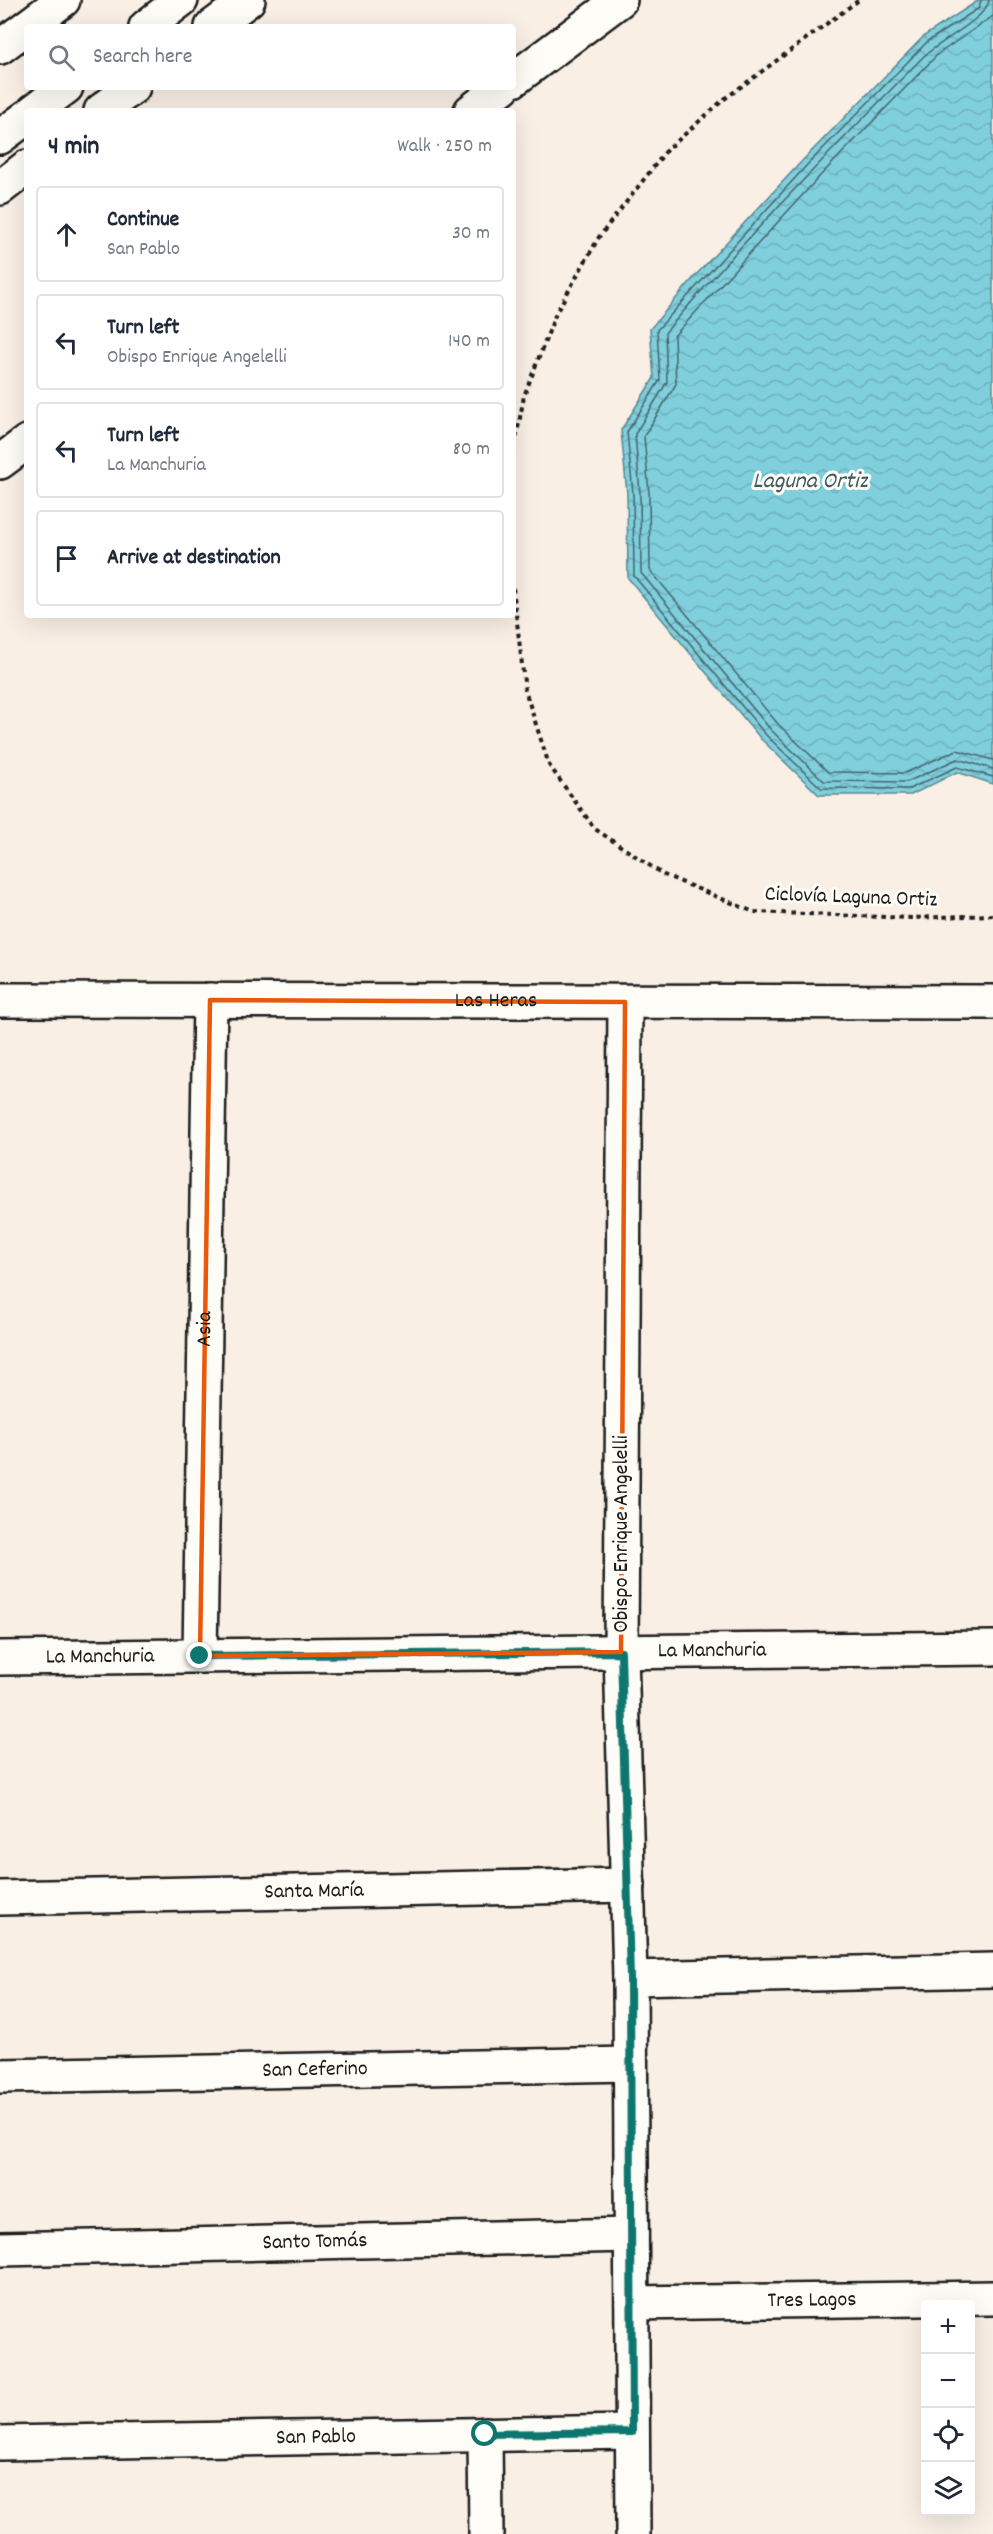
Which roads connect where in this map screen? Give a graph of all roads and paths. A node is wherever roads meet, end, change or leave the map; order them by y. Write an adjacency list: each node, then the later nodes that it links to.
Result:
1 (63, 0): 6 (street)
2 (182, 0): 7 (street)
3 (248, 0): 8 (street)
4 (620, 0): 11 (street)
5 (859, 0): 22 (path)
6 (31, 24)
7 (150, 24)
8 (216, 24)
9 (24, 29): 10 (street)
10 (0, 47)
11 (516, 78)
12 (62, 90): 15 (street)
13 (129, 90): 16 (street)
14 (499, 90): 17 (street)
15 (38, 108)
16 (105, 108)
17 (475, 108)
18 (24, 119): 19 (street)
19 (0, 137)
20 (24, 169): 21 (street)
21 (0, 188)
22 (516, 438)
23 (24, 444): 24 (street)
24 (0, 462)
25 (516, 614): 26 (path, Ciclovía Laguna Ortiz)
26 (993, 915)
27 (0, 1000): 28 (street, Las Heras)
28 (210, 1000): 29 (street, Las Heras); 33 (street, Asia)
29 (625, 1002): 30 (street, Las Heras); 32 (street, Obispo Enrique Angelelli)
30 (993, 1002)
31 (993, 1648): 32 (street, La Manchuria)
32 (621, 1652): 33 (street, La Manchuria); 35 (street, Obispo Enrique Angelelli)
33 (200, 1656): 34 (street, La Manchuria)
34 (0, 1658)
35 (628, 1885): 36 (street, Santa María); 38 (street, Obispo Enrique Angelelli)
36 (0, 1898)
37 (993, 1970): 38 (street)
38 (630, 1978): 39 (street, Obispo Enrique Angelelli)
39 (630, 2064): 40 (street, San Ceferino); 41 (street, Obispo Enrique Angelelli)
40 (0, 2076)
41 (631, 2235): 42 (street, Santo Tomás); 44 (street, Obispo Enrique Angelelli)
42 (0, 2249)
43 (993, 2298): 44 (street, Tres Lagos)
44 (632, 2303): 45 (street, Obispo Enrique Angelelli)
45 (632, 2432): 46 (street, San Pablo); 49 (street, Obispo Enrique Angelelli)
46 (485, 2434): 47 (street, San Pablo); 48 (street)
47 (0, 2443)
48 (486, 2534)
49 (633, 2534)

